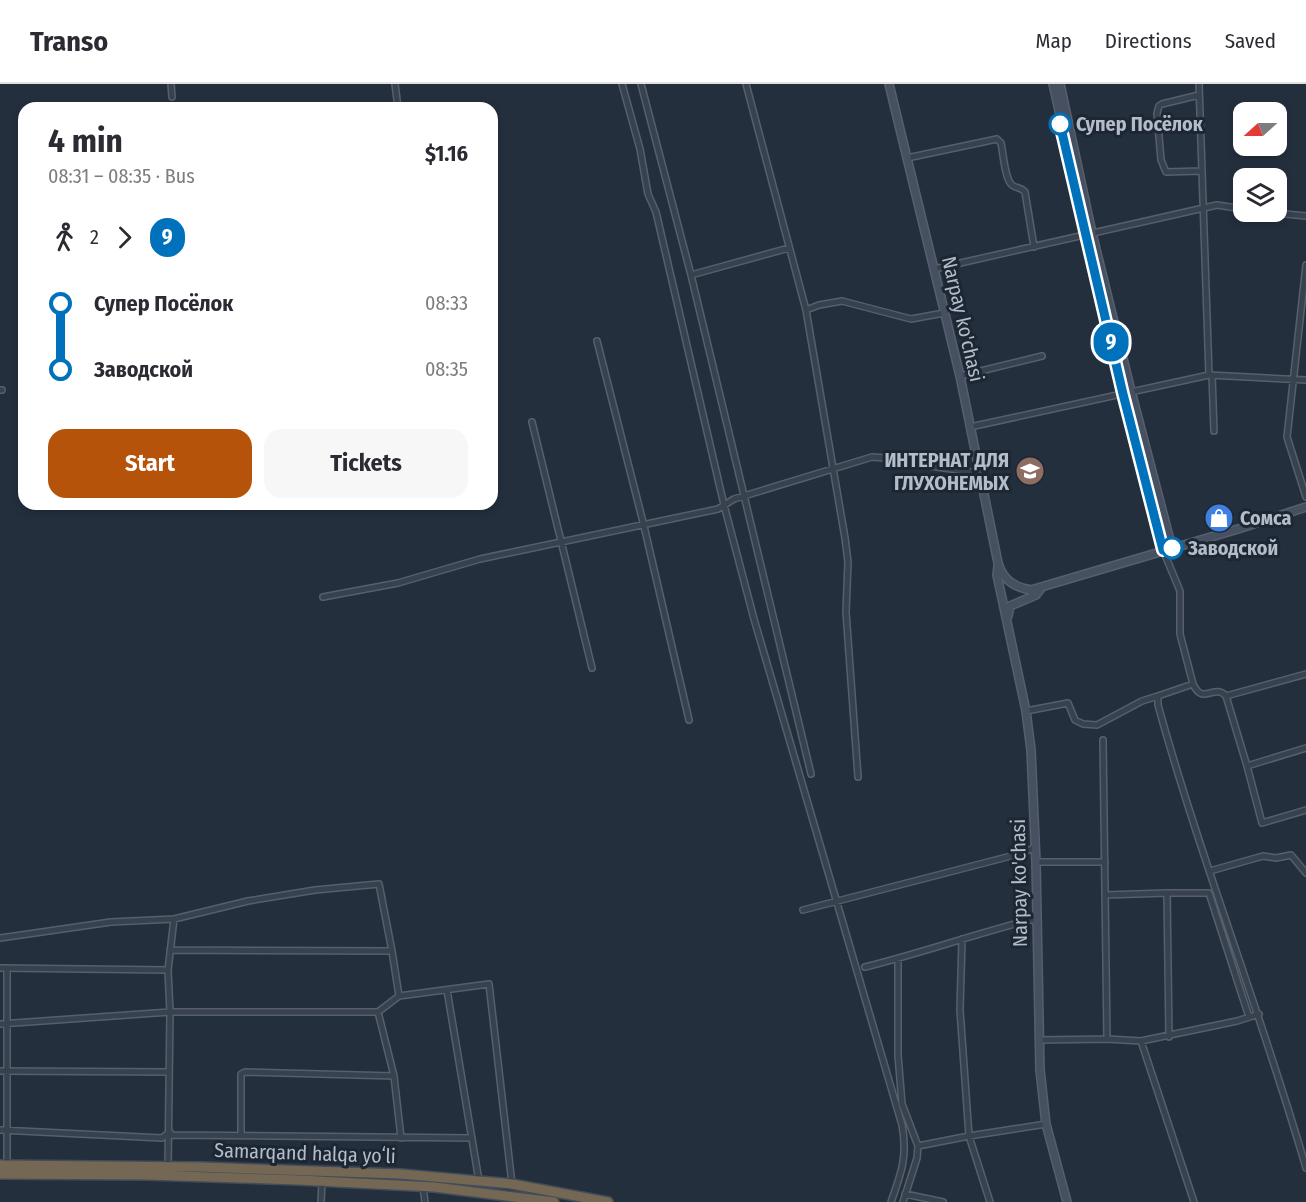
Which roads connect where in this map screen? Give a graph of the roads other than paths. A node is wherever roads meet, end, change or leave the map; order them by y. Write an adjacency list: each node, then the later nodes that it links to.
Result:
1 (171, 84): 11 (street)
2 (395, 84): 12 (street)
3 (622, 84): 41 (street)
4 (641, 84): 24 (street)
5 (746, 84): 21 (street)
6 (890, 84): 13 (street, Narpay ko'chasi)
7 (1053, 84): 19 (street)
8 (1060, 84): 19 (street)
9 (1199, 84): 10 (street)
10 (1199, 95): 14 (street); 14 (street)
11 (172, 97)
12 (397, 102)
13 (907, 158): 20 (street); 23 (street, Narpay ko'chasi)
14 (1202, 171): 15 (street)
15 (1203, 208): 16 (street); 19 (street); 29 (street)
16 (1233, 208)
17 (1287, 214): 18 (street)
18 (1306, 216)
19 (1089, 234): 20 (street); 33 (street)
20 (1035, 247): 23 (street)
21 (789, 248): 24 (street); 25 (street)
22 (1306, 265): 31 (street)
23 (934, 269): 26 (street, Narpay ko'chasi)
24 (691, 275): 39 (street)
25 (806, 310): 26 (street); 37 (street)
26 (944, 313): 30 (street, Narpay ko'chasi)
27 (597, 341): 43 (street)
28 (1042, 356): 30 (street)
29 (1210, 375): 31 (street); 33 (street); 36 (street)
30 (960, 376): 35 (street, Narpay ko'chasi)
31 (1293, 378): 32 (street); 40 (street)
32 (1306, 380)
33 (1127, 393): 35 (street); 45 (street); 46 (street)
34 (532, 422): 44 (street)
35 (970, 427): 38 (street, Narpay ko'chasi)
36 (1214, 431)
37 (833, 469): 38 (street); 39 (street); 62 (street)
38 (979, 474): 47 (street, Narpay ko'chasi)
39 (745, 495): 41 (street); 61 (street)
40 (1306, 497)
41 (724, 505): 43 (street); 71 (street)
42 (1306, 507): 45 (street)
43 (644, 526): 44 (street); 57 (street)
44 (562, 542): 49 (street); 51 (street)
45 (1172, 548): 46 (street)
46 (1163, 550): 48 (street); 53 (street)
47 (998, 563): 48 (street, Narpay ko'chasi); 50 (street, Narpay ko'chasi)
48 (1042, 587): 50 (street)
49 (323, 597)
50 (1007, 624): 56 (street, Narpay ko'chasi)
51 (592, 668)
52 (1306, 674): 55 (street)
53 (1193, 684): 54 (street); 55 (street)
54 (1158, 696): 56 (street); 67 (street)
55 (1226, 696): 60 (street)
56 (1026, 711): 64 (street, Narpay ko'chasi)
57 (689, 720)
58 (1103, 740): 66 (street)
59 (1306, 748): 60 (street)
60 (1247, 766): 63 (street)
61 (811, 774)
62 (858, 777)
63 (1306, 810)
64 (1035, 843): 65 (street, Narpay ko'chasi); 71 (street)
65 (1036, 861): 66 (street); 74 (street, Narpay ko'chasi)
66 (1106, 862): 70 (street)
67 (1210, 871): 68 (street); 87 (street)
68 (1306, 873)
69 (1167, 893): 70 (street); 88 (street); 91 (street)
70 (1105, 895): 92 (street)
71 (835, 902): 72 (street); 124 (street)
72 (803, 910)
73 (174, 920): 75 (street); 77 (street); 78 (street)
74 (1037, 920): 76 (street); 93 (street, Narpay ko'chasi)
75 (0, 938)
76 (962, 939): 79 (street); 103 (street)
77 (170, 950): 78 (street); 82 (street)
78 (392, 951): 84 (street)
79 (897, 959): 80 (street); 106 (street)
80 (865, 967)
81 (3, 968): 82 (street); 90 (street)
82 (168, 970): 85 (street)
83 (447, 990): 84 (street); 105 (street); 114 (street)
84 (399, 996): 86 (street)
85 (170, 1012): 86 (street); 90 (street); 96 (street)
86 (378, 1012): 97 (street)
87 (1259, 1014): 88 (street); 109 (street)
88 (1248, 1017): 91 (street)
89 (0, 1024): 90 (street)
90 (8, 1024): 95 (street)
91 (1169, 1037): 94 (street)
92 (1107, 1039): 93 (street); 94 (street)
93 (1040, 1040): 98 (street, Narpay ko'chasi)
94 (1141, 1041): 129 (street)
95 (3, 1071): 96 (street); 100 (street)
96 (169, 1072): 101 (street)
97 (394, 1076): 102 (street); 104 (street)
98 (1046, 1125): 103 (street); 128 (street, Narpay ko'chasi)
99 (0, 1130): 100 (street)
100 (7, 1130): 101 (street); 107 (street)
101 (170, 1133): 102 (street); 108 (street)
102 (241, 1136): 104 (street)
103 (969, 1136): 106 (street); 127 (street)
104 (401, 1138): 105 (street)
105 (472, 1138): 113 (street)
106 (918, 1146): 117 (street)
107 (4, 1165): 108 (highway, Samarqand halqa yoʻli)
108 (168, 1167): 111 (highway, Samarqand halqa yoʻli)
109 (1306, 1168)
110 (0, 1174): 112 (highway, Samarqand halqa yoʻli)
111 (436, 1177): 113 (highway, Samarqand halqa yoʻli); 116 (highway)
112 (322, 1181): 115 (highway, Samarqand halqa yoʻli); 120 (street)
113 (479, 1181): 114 (highway, Samarqand halqa yoʻli)
114 (512, 1184): 123 (highway, Samarqand halqa yoʻli)
115 (423, 1187): 116 (highway, Samarqand halqa yoʻli); 121 (street)
116 (434, 1187): 118 (highway, Samarqand halqa yoʻli)
117 (905, 1194): 125 (street); 126 (street)
118 (486, 1197): 119 (highway, Samarqand halqa yoʻli)
119 (510, 1199): 122 (highway, Samarqand halqa yoʻli)
120 (321, 1202)
121 (425, 1202)
122 (554, 1202)
123 (608, 1202)
124 (891, 1202)
125 (903, 1202)
126 (942, 1202)
127 (990, 1202)
128 (1067, 1202)
129 (1194, 1202)

